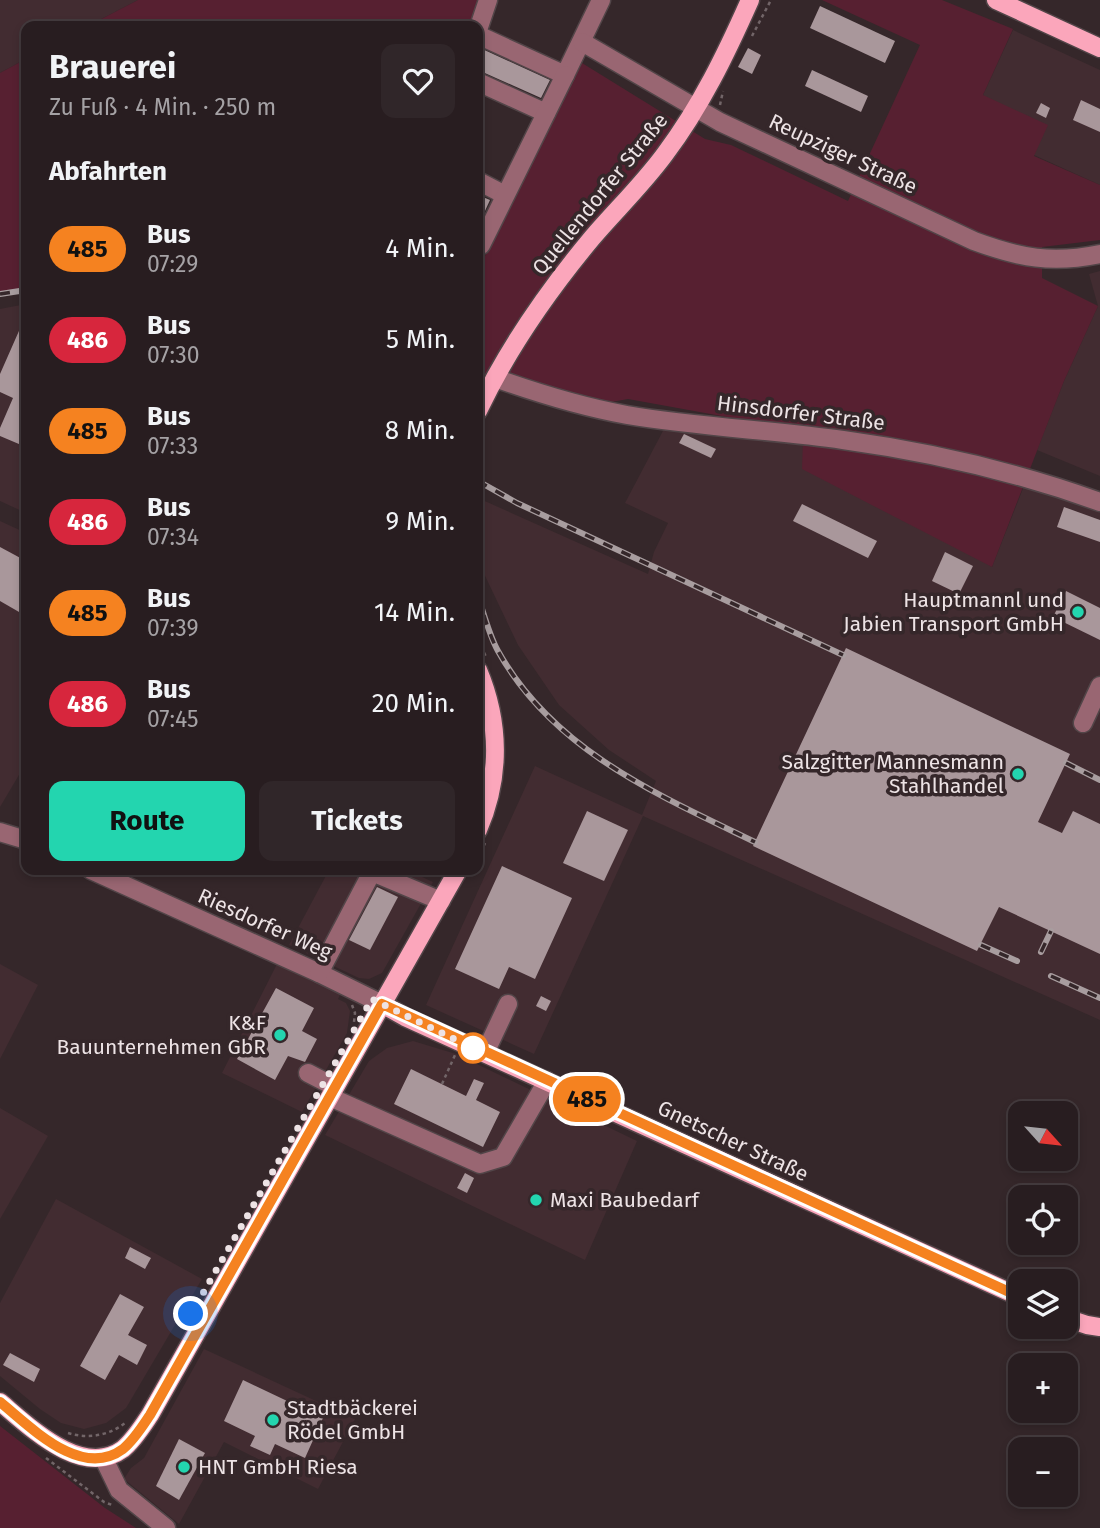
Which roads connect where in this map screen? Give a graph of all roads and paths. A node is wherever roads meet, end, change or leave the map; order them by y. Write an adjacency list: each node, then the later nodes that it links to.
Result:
1 (488, 0): 5 (street)
2 (601, 0): 7 (street)
3 (750, 0): 11 (main road, Quellendorfer Straße)
4 (996, 0): 8 (main road)
5 (481, 21)
6 (483, 34): 9 (street)
7 (582, 42): 9 (street); 11 (street, Reupziger Straße)
8 (1100, 48)
9 (565, 75): 12 (street)
10 (483, 84): 12 (street)
11 (696, 108): 16 (street, Reupziger Straße); 17 (main road, Quellendorfer Straße)
12 (547, 113): 14 (street)
13 (483, 184): 14 (street)
14 (505, 195): 15 (street)
15 (483, 241)
16 (1100, 254)
17 (495, 378): 18 (main road, Quellendorfer Straße); 19 (street, Hinsdorfer Straße)
18 (483, 412)
19 (1100, 502)
20 (483, 685): 23 (main road)
21 (1100, 686): 22 (street)
22 (1083, 723)
23 (483, 814)
24 (0, 832): 25 (street)
25 (21, 838)
26 (102, 875): 31 (street, Riesdorfer Weg)
27 (370, 875): 31 (street)
28 (379, 875): 30 (street)
29 (455, 875): 30 (main road)
30 (440, 901): 32 (main road)
31 (319, 973): 32 (street, Riesdorfer Weg)
32 (382, 1004): 34 (main road, Gnetscher Straße); 39 (main road)
33 (508, 1004): 35 (street)
34 (461, 1042): 35 (main road, Gnetscher Straße); 38 (path)
35 (485, 1053): 37 (main road, Gnetscher Straße)
36 (308, 1073): 39 (street)
37 (547, 1081): 39 (street); 40 (main road, Gnetscher Straße)
38 (442, 1084)
39 (332, 1092): 47 (main road)
40 (1008, 1292)
41 (1078, 1322): 42 (main road)
42 (1100, 1327)
43 (0, 1402): 47 (main road)
44 (129, 1420): 45 (path)
45 (66, 1433)
46 (43, 1455): 48 (path)
47 (103, 1457): 48 (street)
48 (134, 1503): 49 (street)
49 (166, 1528)

